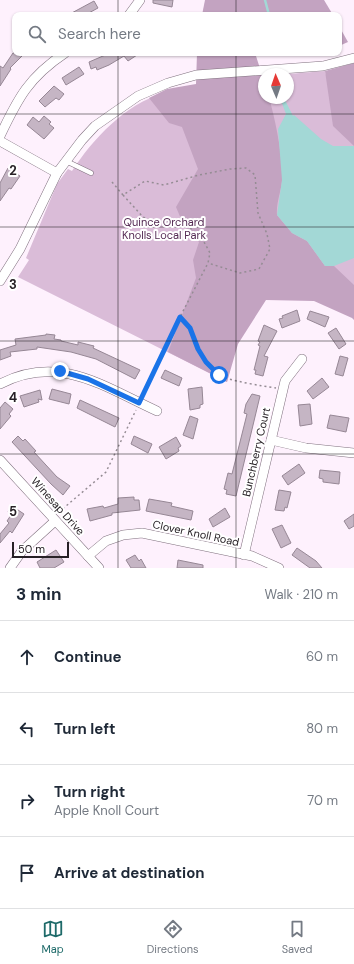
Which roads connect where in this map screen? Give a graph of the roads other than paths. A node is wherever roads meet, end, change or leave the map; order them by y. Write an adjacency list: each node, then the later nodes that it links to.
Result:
1 (140, 0): 2 (street)
2 (131, 12)
3 (61, 56): 5 (street)
4 (354, 58): 7 (street)
5 (0, 136)
6 (0, 141): 8 (street)
7 (66, 161): 8 (street); 9 (lane)
8 (57, 173): 10 (street)
9 (91, 173)
10 (0, 281)
11 (302, 359): 14 (street, Bunchberry Court)
12 (0, 384): 13 (street)
13 (157, 411)
14 (271, 440): 15 (street); 18 (street, Bunchberry Court)
15 (354, 453)
16 (0, 460): 17 (street, Winesap Drive)
17 (54, 519): 19 (street, Winesap Drive); 20 (street)
18 (244, 555): 19 (street, Clover Knoll Road); 22 (street, Clover Knoll Road)
19 (88, 556): 21 (street, Winesap Drive)
20 (10, 568)
21 (99, 568)
22 (279, 568)

